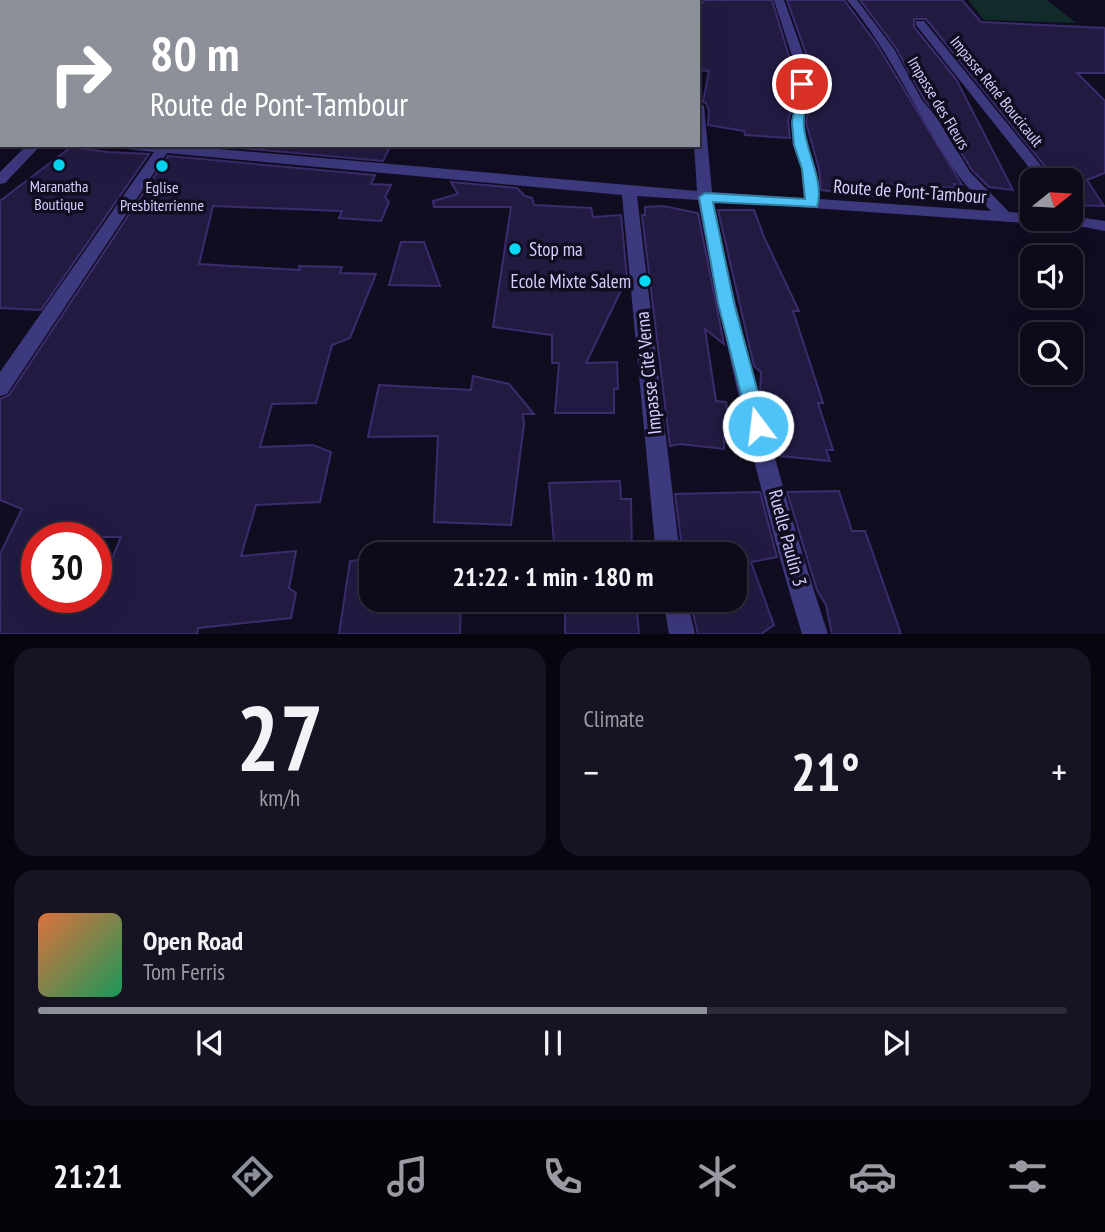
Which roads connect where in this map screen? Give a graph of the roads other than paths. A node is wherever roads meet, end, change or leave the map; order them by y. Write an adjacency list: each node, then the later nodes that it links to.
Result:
1 (779, 0): 13 (street)
2 (852, 0): 14 (street, Impasse des Fleurs)
3 (920, 23): 9 (street, Impasse Réné Boucicault)
4 (700, 132): 12 (street, Ruelle Paulin 3)
5 (33, 147): 10 (street)
6 (144, 147): 7 (street, Route de Pont-Tambour)
7 (163, 149): 8 (street, Route de Pont-Tambour); 18 (street)
8 (219, 150): 11 (street, Route de Pont-Tambour)
9 (1036, 168)
10 (0, 180)
11 (629, 191): 12 (street, Route de Pont-Tambour); 19 (street, Impasse Cité Verna)
12 (705, 197): 13 (street, Route de Pont-Tambour); 22 (street, Ruelle Paulin 3)
13 (812, 204): 14 (street, Route de Pont-Tambour)
14 (1006, 217): 15 (street, Route de Pont-Tambour)
15 (1020, 218)
16 (1083, 222): 17 (street, Route de Pont-Tambour)
17 (1105, 226)
18 (0, 388)
19 (667, 542)
20 (677, 612): 21 (street)
21 (682, 634)
22 (815, 634)

